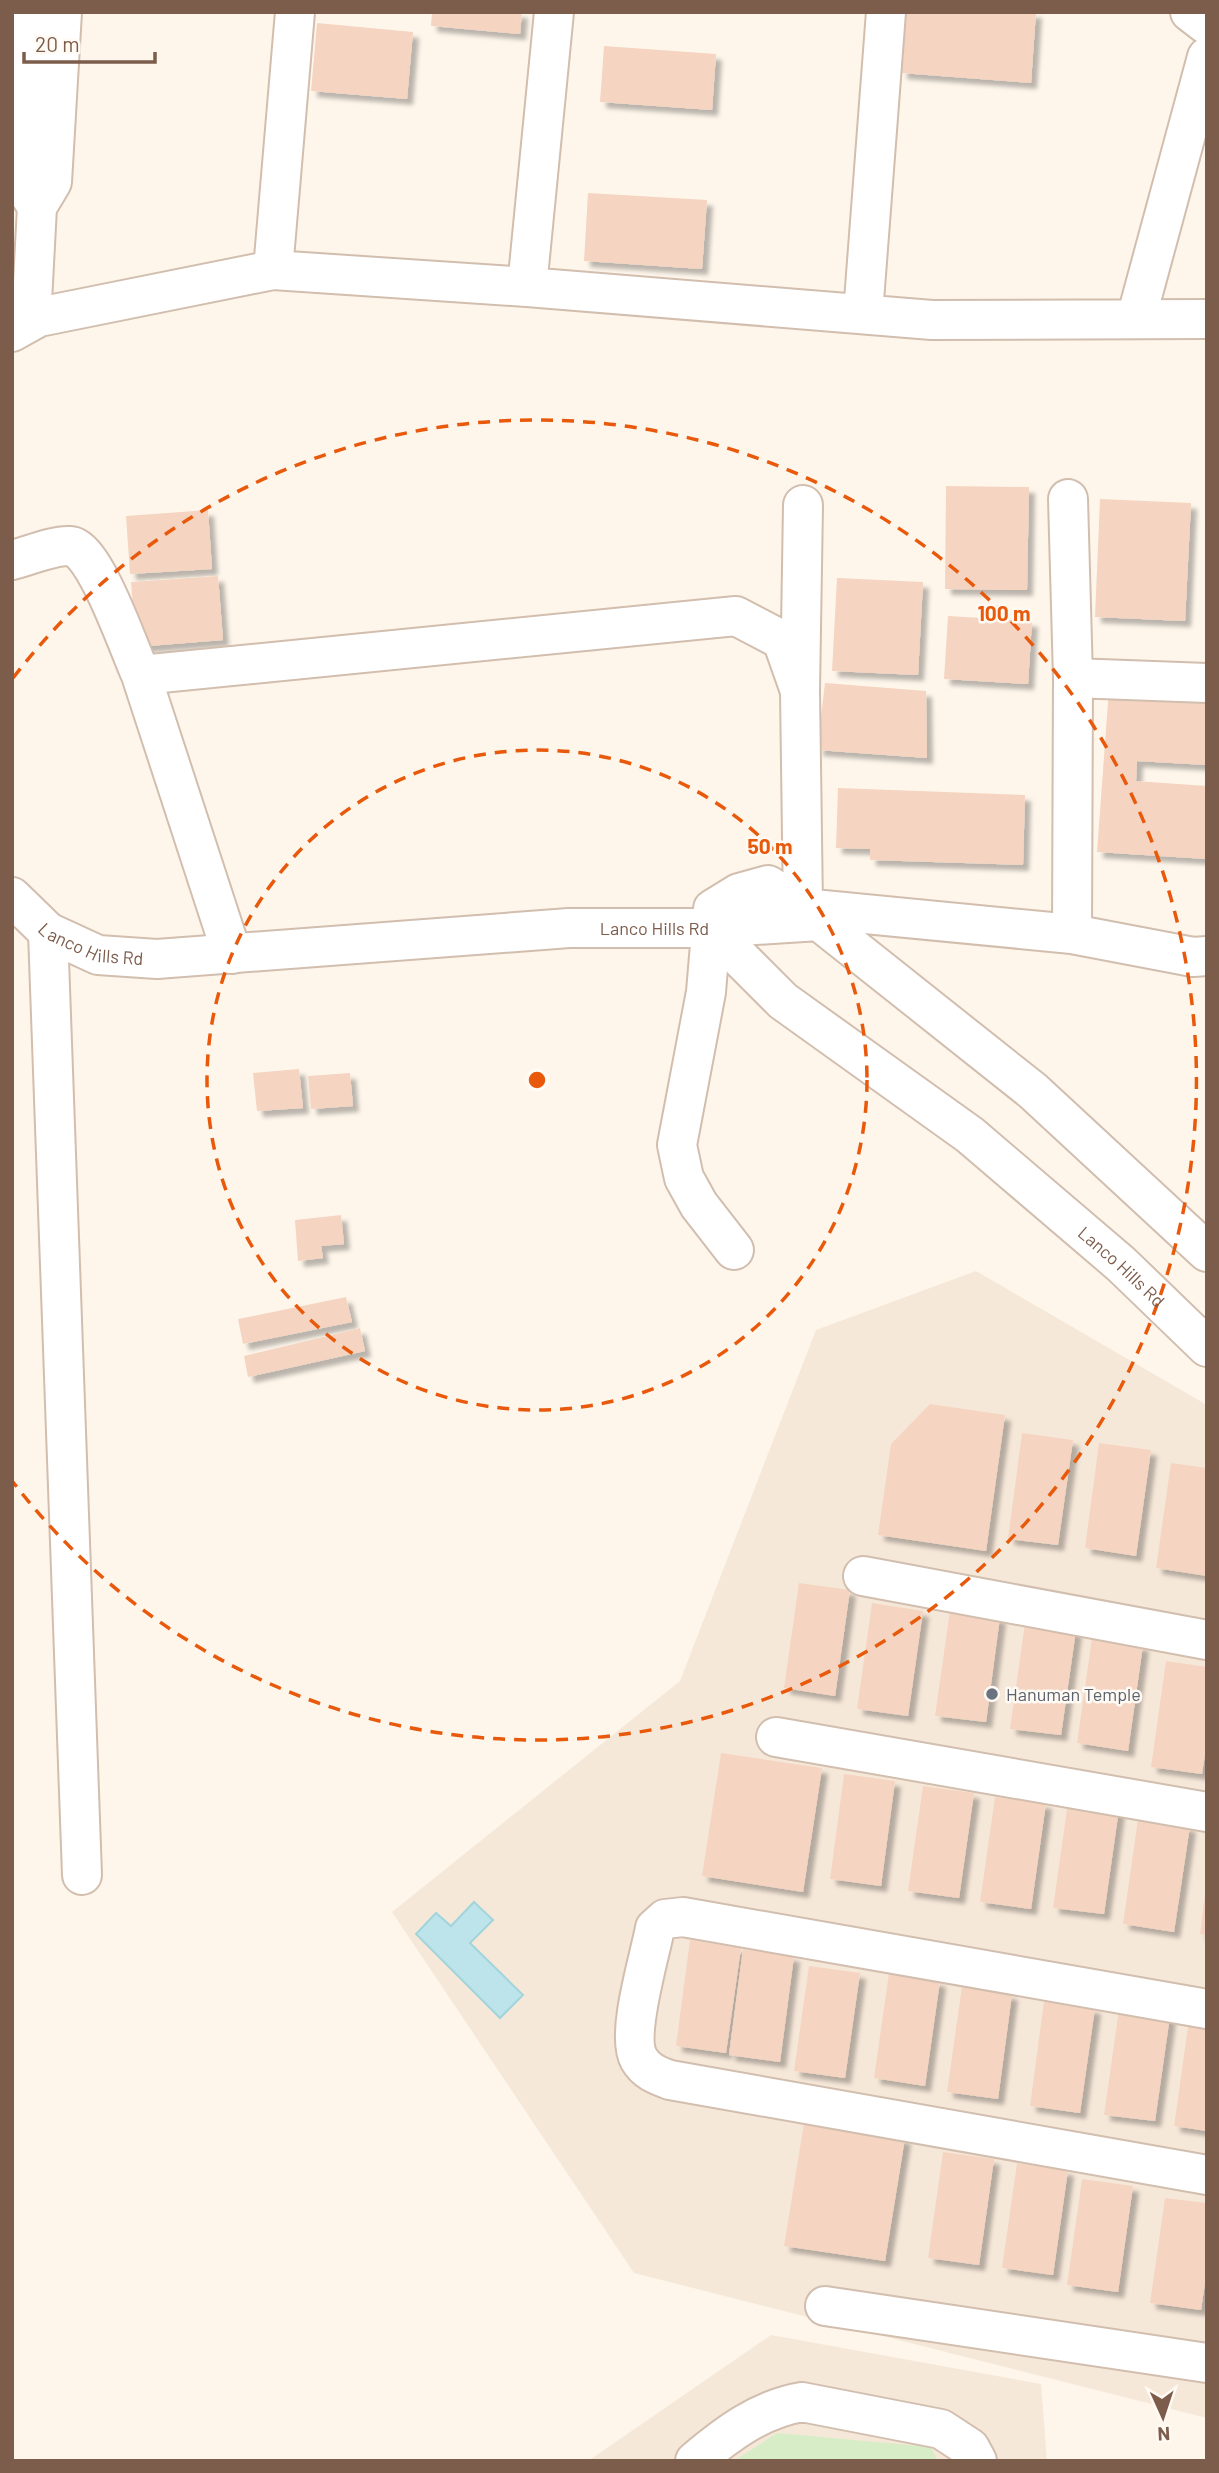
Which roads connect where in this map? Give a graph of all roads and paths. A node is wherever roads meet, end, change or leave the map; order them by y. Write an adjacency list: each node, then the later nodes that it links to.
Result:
1 (295, 12): 8 (street)
2 (554, 12): 9 (street)
3 (886, 12): 10 (street)
4 (1190, 12): 5 (street)
5 (1207, 25)
6 (38, 27): 13 (street)
7 (1207, 57): 11 (street)
8 (273, 270): 9 (street); 13 (street)
9 (527, 287): 10 (street)
10 (863, 314): 11 (street)
11 (1136, 319): 12 (street)
12 (1207, 319)
13 (22, 326)
14 (1068, 499): 18 (street)
15 (803, 505): 20 (street)
16 (12, 560): 17 (street)
17 (141, 676): 20 (street); 26 (street)
18 (1073, 678): 19 (street); 25 (street)
19 (1207, 683)
20 (800, 691): 22 (street)
21 (12, 897): 24 (street, Lanco Hills Rd)
22 (811, 914): 23 (street); 25 (street); 29 (street)
23 (710, 928): 26 (street, Lanco Hills Rd); 28 (street); 30 (street, Lanco Hills Rd)
24 (48, 932): 26 (street, Lanco Hills Rd); 35 (street)
25 (1072, 934): 27 (street)
26 (232, 954)
27 (1207, 956)
28 (734, 1250)
29 (1207, 1252)
30 (1207, 1347)
31 (863, 1576): 32 (street)
32 (1207, 1640)
33 (776, 1737): 34 (street)
34 (1207, 1812)
35 (82, 1875)
36 (1207, 2009): 37 (street)
37 (1207, 2175)
38 (825, 2306): 39 (street)
39 (1207, 2363)
40 (695, 2461): 41 (street)
41 (977, 2461)

